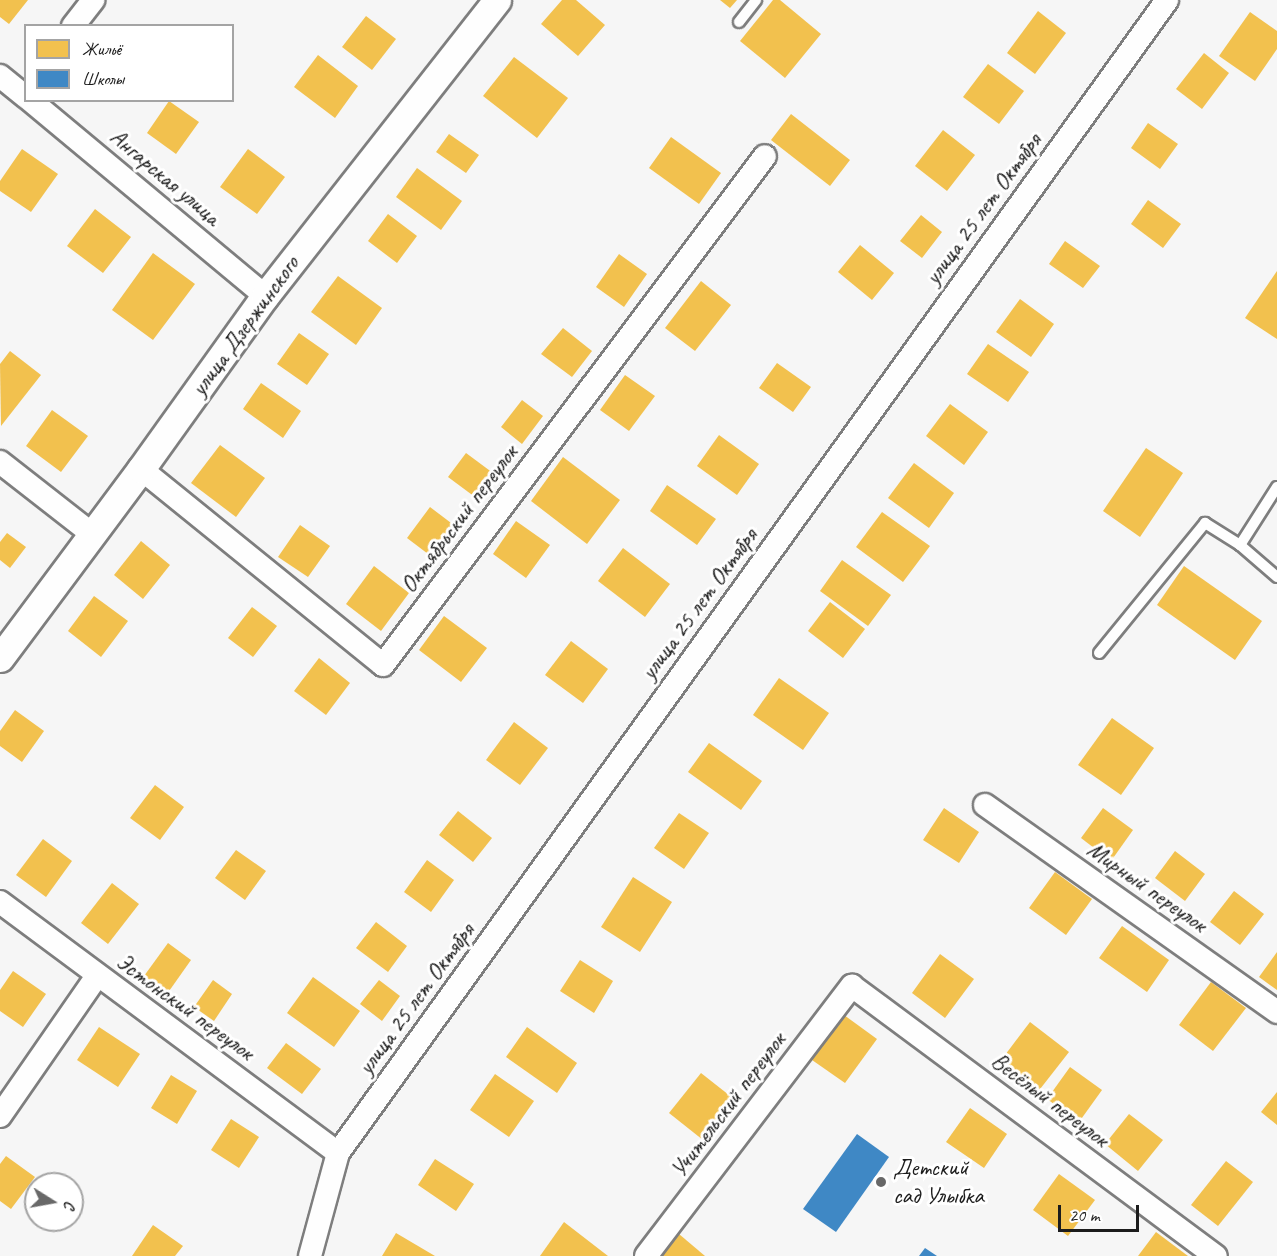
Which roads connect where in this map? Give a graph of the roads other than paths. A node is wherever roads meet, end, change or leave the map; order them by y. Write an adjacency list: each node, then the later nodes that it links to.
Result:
1 (93, 0): 6 (street)
2 (497, 0): 11 (street, улица Дзержинского)
3 (756, 0): 5 (lane)
4 (1167, 0): 26 (street, улица 25 лет Октября)
5 (739, 22)
6 (75, 24)
7 (0, 76): 8 (street, Ангарская улица)
8 (24, 93)
9 (35, 102): 11 (street, Ангарская улица)
10 (765, 156): 13 (street, Октябрьский переулок)
11 (265, 296): 13 (street, улица Дзержинского)
12 (0, 462): 15 (street)
13 (141, 469): 15 (street, улица Дзержинского)
14 (1277, 488): 16 (lane)
15 (92, 534): 19 (street, улица Дзержинского)
16 (1240, 545): 17 (lane); 18 (lane)
17 (1277, 577)
18 (1099, 653)
19 (0, 658)
20 (985, 805): 24 (street, Мирный переулок)
21 (0, 902): 22 (street, Эстонский переулок)
22 (97, 976): 25 (street); 26 (street, Эстонский переулок)
23 (852, 986): 28 (street, Учительский переулок); 29 (street, Весёлый переулок)
24 (1277, 1012)
25 (0, 1116)
26 (338, 1153): 27 (street, улица 25 лет Октября)
27 (310, 1256)
28 (646, 1256)
29 (1216, 1256)

